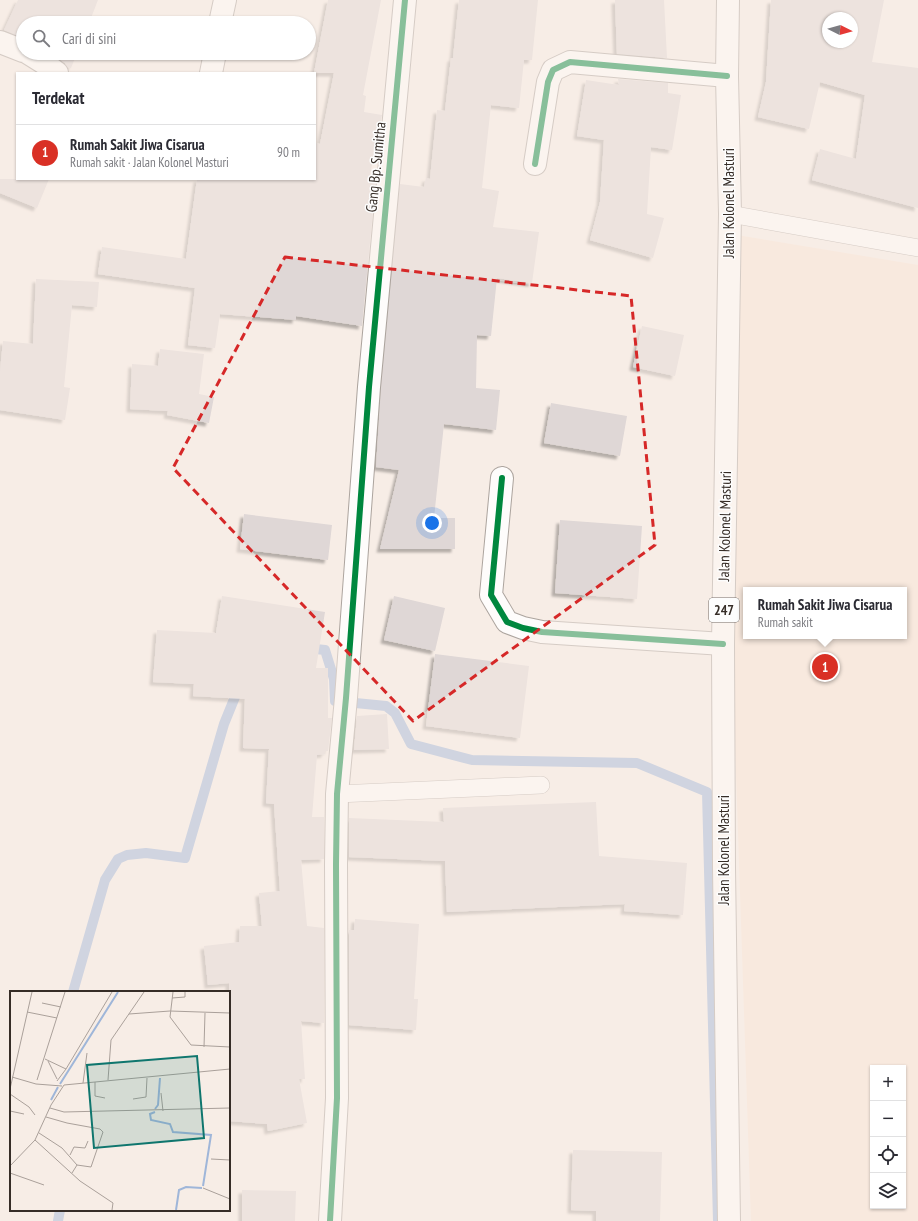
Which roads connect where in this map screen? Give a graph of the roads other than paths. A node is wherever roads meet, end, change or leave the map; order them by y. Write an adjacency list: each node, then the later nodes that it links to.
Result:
1 (225, 0): 4 (street)
2 (405, 0): 18 (street, Gang Bp. Sumitha)
3 (728, 0): 11 (street, Jalan Kolonel Masturi / 247)
4 (222, 16)
5 (0, 42): 6 (street)
6 (16, 48)
7 (39, 60): 9 (street)
8 (214, 60): 10 (street)
9 (56, 72)
10 (211, 72)
11 (727, 76): 12 (street); 13 (street, Jalan Kolonel Masturi / 247)
12 (535, 164)
13 (730, 214): 14 (lane); 16 (street, Jalan Kolonel Masturi / 247)
14 (918, 248)
15 (502, 478): 16 (street)
16 (723, 644): 20 (street, Jalan Kolonel Masturi / 247)
17 (541, 785): 18 (lane)
18 (337, 794): 19 (street, Gang Bp. Sumitha)
19 (330, 1221)
20 (729, 1221)

